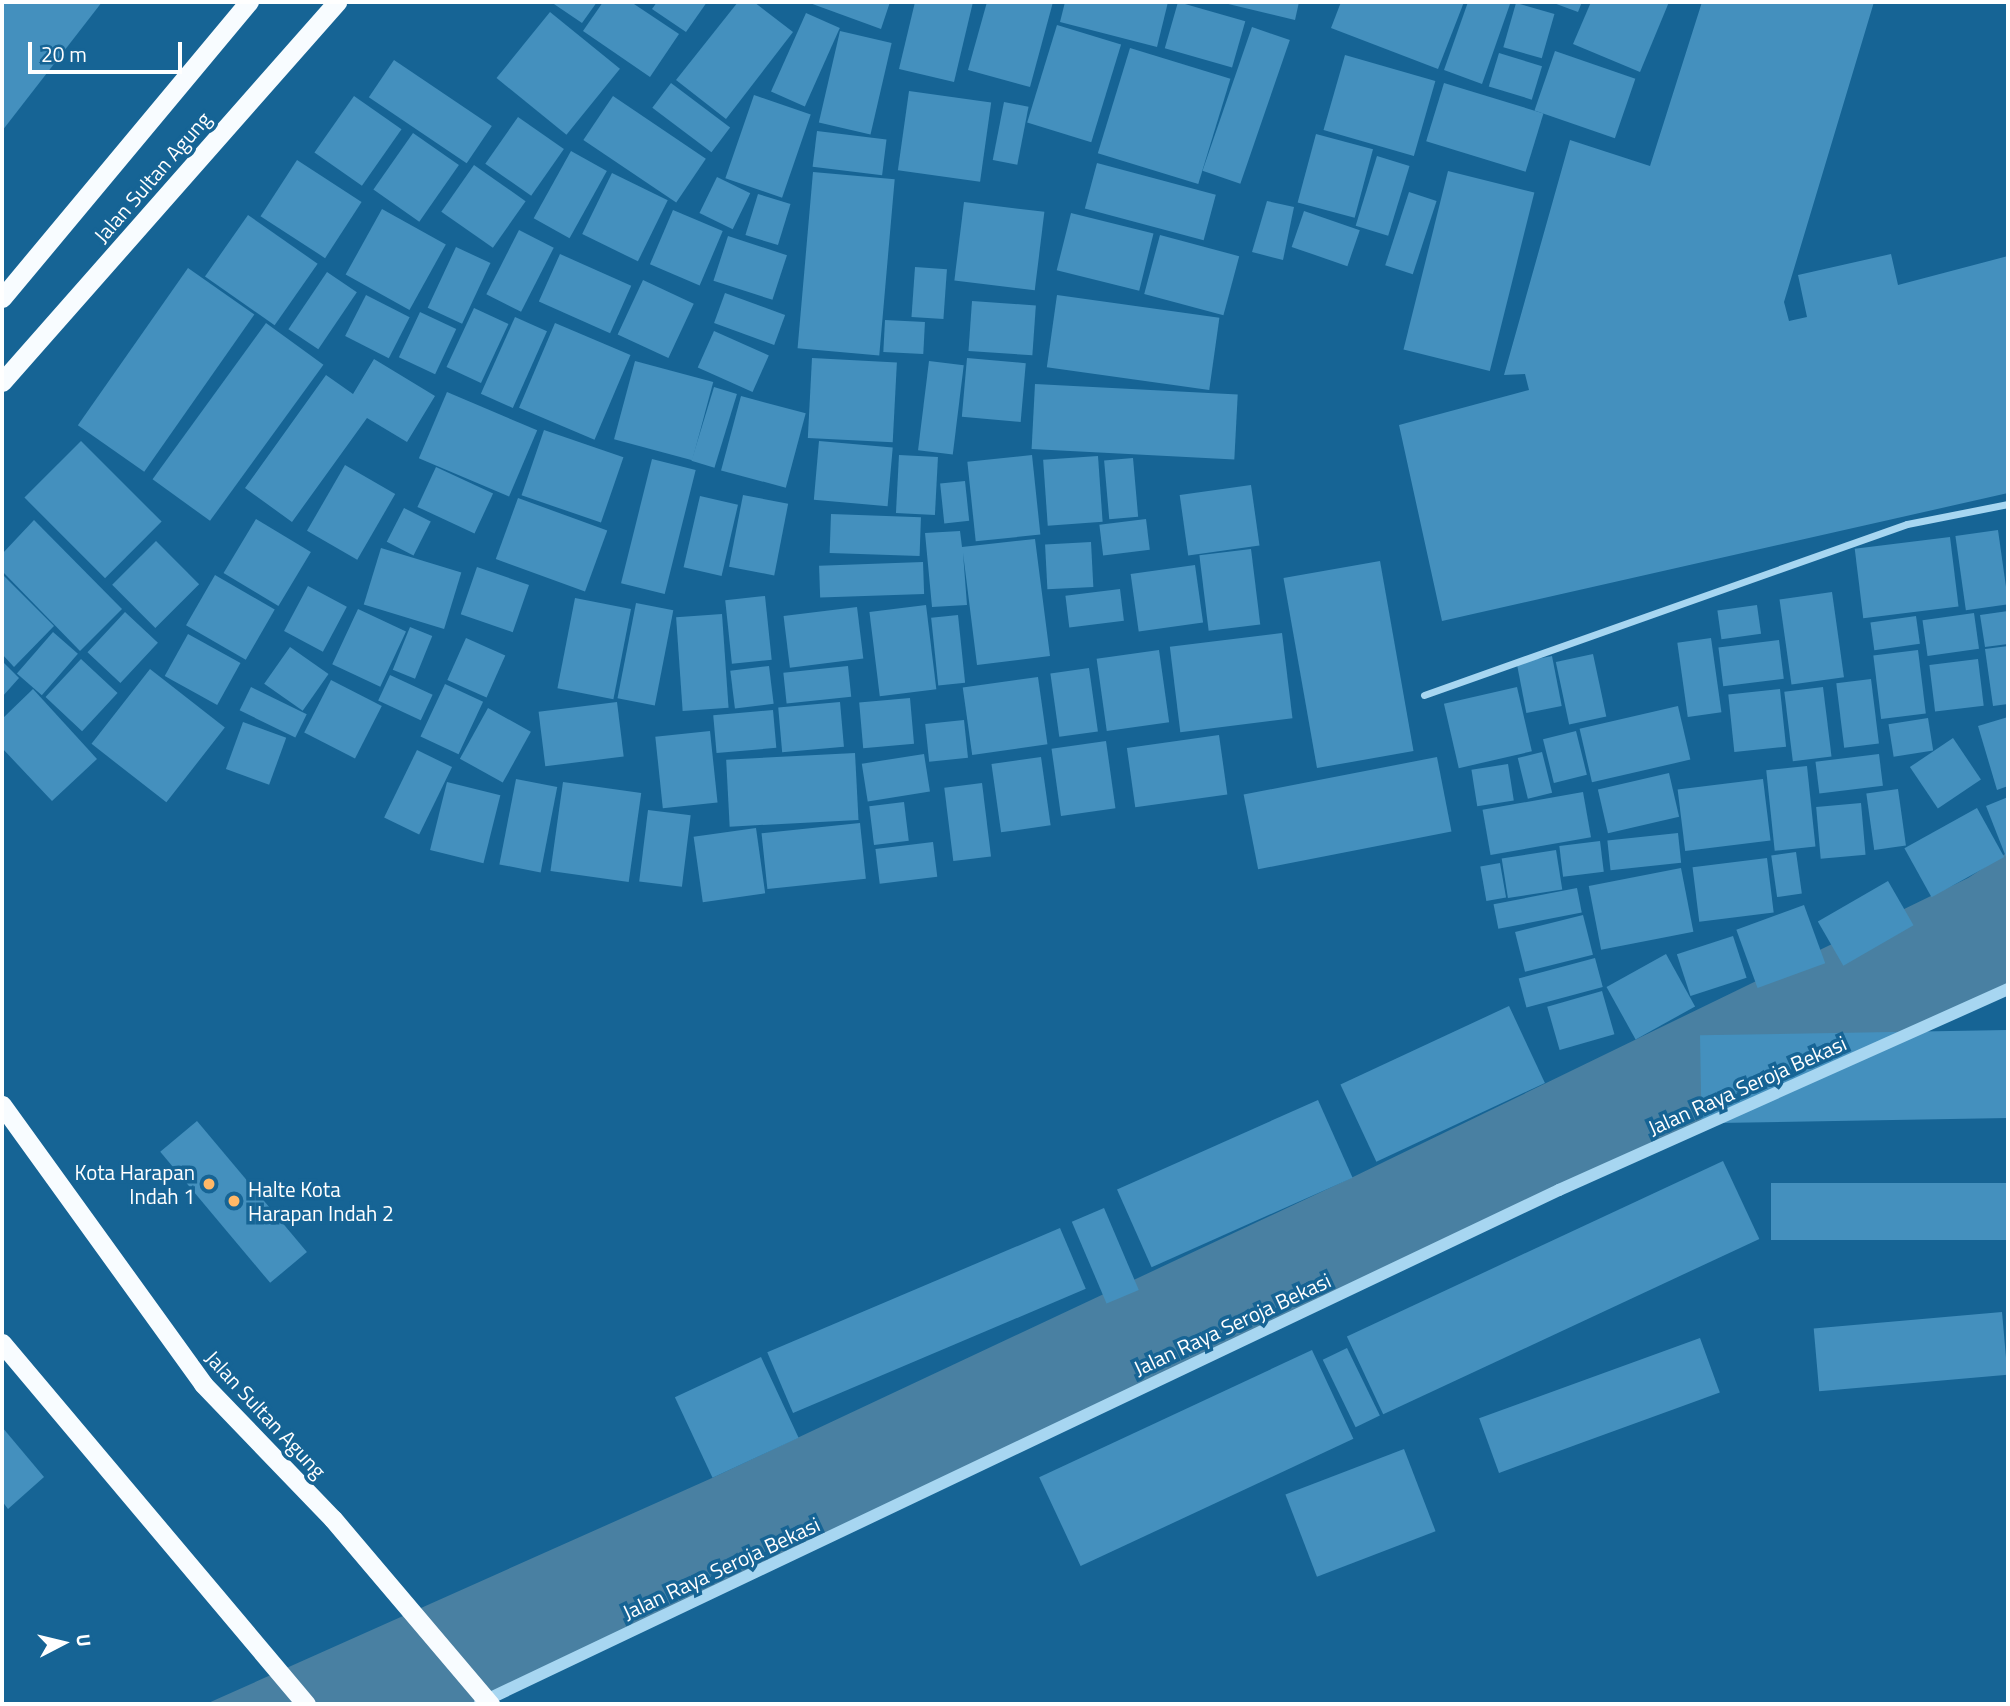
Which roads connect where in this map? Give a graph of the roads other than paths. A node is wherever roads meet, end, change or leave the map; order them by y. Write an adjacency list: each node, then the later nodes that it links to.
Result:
1 (249, 2): 3 (highway, Jalan Sultan Agung)
2 (337, 2): 4 (highway, Jalan Sultan Agung)
3 (2, 298)
4 (2, 382)
5 (2008, 504): 6 (street)
6 (1424, 695)
7 (2008, 989): 11 (street, Jalan Raya Seroja Bekasi)
8 (2, 1105): 12 (highway, Jalan Sultan Agung, bridge)
9 (2, 1343): 10 (highway)
10 (306, 1704)
11 (478, 1704)
12 (490, 1704)

